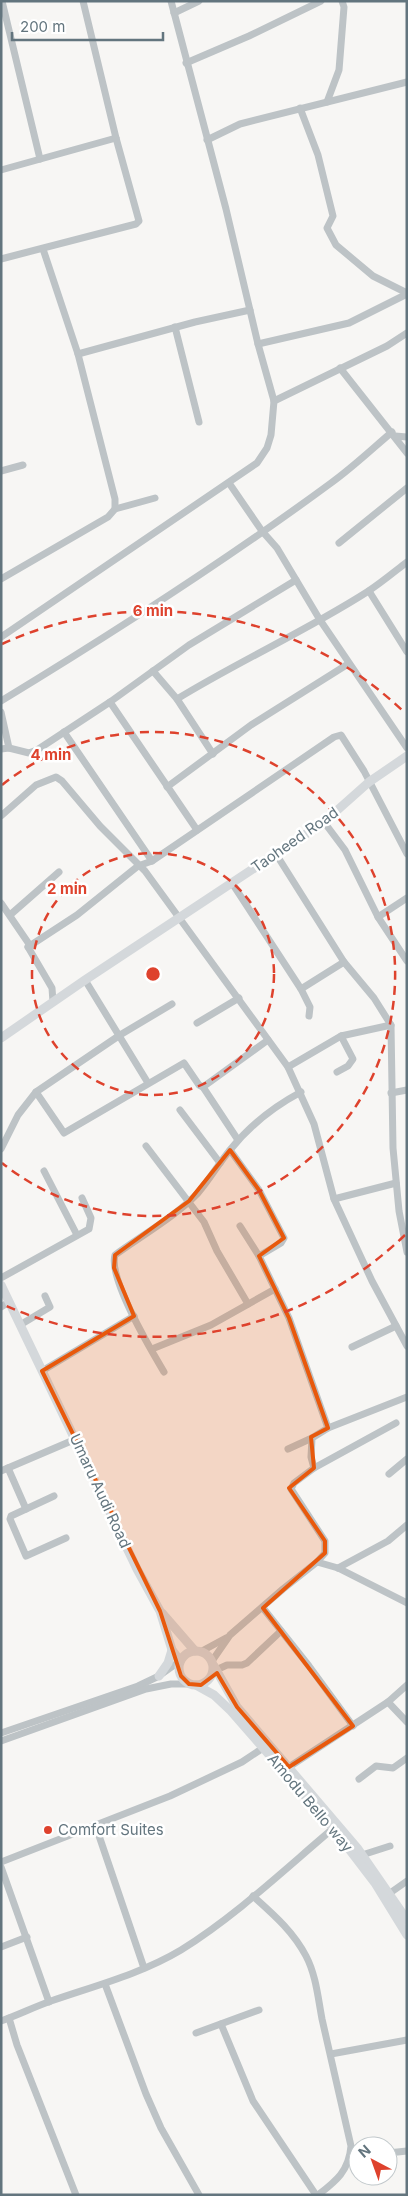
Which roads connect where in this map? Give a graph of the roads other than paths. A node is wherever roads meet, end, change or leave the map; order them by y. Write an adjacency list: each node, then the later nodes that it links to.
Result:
1 (2, 1): 8 (street)
2 (83, 1): 14 (street)
3 (171, 1): 7 (street)
4 (199, 1): 7 (street)
5 (321, 1): 10 (street)
6 (342, 1): 12 (street)
7 (174, 13): 10 (street)
8 (10, 35): 9 (street); 16 (street)
9 (1, 38)
10 (186, 63): 15 (street)
11 (407, 82): 12 (street)
12 (327, 102): 13 (street)
13 (300, 108): 15 (street); 20 (street)
14 (116, 138): 16 (street); 18 (street)
15 (207, 140): 21 (street)
16 (40, 159): 17 (street)
17 (1, 170)
18 (43, 249): 19 (street); 25 (street)
19 (1, 259)
20 (407, 294): 24 (street)
21 (250, 310): 22 (street); 24 (street)
22 (175, 328): 25 (street); 28 (street)
23 (407, 333): 26 (street)
24 (258, 344): 27 (street)
25 (78, 354): 37 (street)
26 (340, 368): 27 (street); 29 (street)
27 (274, 401): 34 (street)
28 (199, 422)
29 (393, 434): 30 (street); 31 (street); 38 (street)
30 (407, 437)
31 (407, 453)
32 (23, 464): 33 (street)
33 (1, 471)
34 (229, 483): 38 (street); 45 (street)
35 (407, 488): 39 (street)
36 (156, 498): 37 (street)
37 (115, 509): 41 (street)
38 (262, 531): 42 (street); 50 (street)
39 (339, 543)
40 (407, 562): 43 (street)
41 (1, 579)
42 (296, 580): 44 (street); 48 (street)
43 (369, 591): 44 (street); 46 (street)
44 (320, 620): 47 (street); 49 (street)
45 (1, 637)
46 (407, 652)
47 (348, 664): 55 (street); 56 (street)
48 (153, 672): 49 (street); 51 (street)
49 (177, 699): 56 (street)
50 (1, 701)
51 (110, 702): 53 (street); 59 (street)
52 (1, 712): 54 (street)
53 (64, 732): 54 (street); 65 (street)
54 (5, 748)
55 (407, 748)
56 (213, 754): 59 (street)
57 (407, 756): 58 (main road, Taoheed Road)
58 (369, 782): 61 (main road, Taoheed Road); 62 (street); 64 (street)
59 (167, 787): 62 (street)
60 (2, 812): 66 (street)
61 (324, 822): 63 (main road, Taoheed Road); 72 (street)
62 (197, 830): 65 (street)
63 (276, 854): 68 (main road, Taoheed Road); 76 (street)
64 (407, 854)
65 (152, 861): 66 (street)
66 (138, 866): 73 (street); 74 (street)
67 (59, 872): 71 (street)
68 (232, 883): 73 (main road, Taoheed Road); 78 (street)
69 (407, 898): 72 (street)
70 (1, 903): 71 (street)
71 (10, 915): 74 (street)
72 (378, 917): 75 (street)
73 (179, 918): 77 (main road, Taoheed Road); 79 (street)
74 (28, 947): 80 (street)
75 (407, 961)
76 (344, 962): 78 (street); 84 (street)
77 (85, 980): 80 (main road, Taoheed Road); 85 (street)
78 (301, 989): 82 (street)
79 (239, 998): 83 (street); 88 (street)
80 (53, 1002): 87 (main road, Taoheed Road)
81 (172, 1004): 85 (street)
82 (309, 1016)
83 (197, 1023)
84 (390, 1025): 86 (street); 96 (street)
85 (120, 1035): 91 (street); 94 (street)
86 (341, 1036): 89 (street); 90 (street)
87 (1, 1038)
88 (268, 1040): 89 (street); 92 (street)
89 (288, 1067): 95 (street)
90 (338, 1072)
91 (148, 1083): 92 (street); 94 (street)
92 (203, 1087): 98 (street)
93 (407, 1090): 96 (street)
94 (36, 1092): 100 (street)
95 (301, 1092): 98 (street); 106 (street)
96 (391, 1093): 104 (street)
97 (180, 1110): 102 (street)
98 (238, 1140): 101 (street)
99 (146, 1146): 107 (street)
100 (1, 1149)
101 (230, 1150): 102 (street); 112 (street)
102 (220, 1163): 107 (street)
103 (44, 1171): 110 (street)
104 (396, 1183): 106 (street); 108 (street)
105 (82, 1198): 110 (street)
106 (334, 1199): 121 (street)
107 (189, 1201): 117 (street); 119 (street)
108 (404, 1222): 111 (street)
109 (240, 1226): 112 (street)
110 (77, 1235): 113 (street)
111 (407, 1252)
112 (259, 1256): 115 (street)
113 (1, 1278)
114 (1, 1285): 118 (main road, Umaru Audi Road)
115 (275, 1289): 117 (street); 129 (street)
116 (45, 1296): 120 (street)
117 (248, 1304): 124 (street)
118 (5, 1305): 120 (main road, Umaru Audi Road)
119 (134, 1316): 124 (street); 125 (street)
120 (20, 1325): 125 (main road, Umaru Audi Road)
121 (396, 1326): 122 (street); 123 (street)
122 (407, 1346)
123 (352, 1347)
124 (152, 1349): 126 (street)
125 (42, 1371): 131 (main road, Umaru Audi Road)
126 (164, 1372)
127 (407, 1397): 129 (street)
128 (396, 1423): 134 (street)
129 (328, 1428): 130 (street)
130 (312, 1438): 132 (street); 134 (street)
131 (76, 1439): 135 (street); 145 (main road, Umaru Audi Road)
132 (288, 1449)
133 (407, 1458): 136 (street)
134 (314, 1468): 141 (street)
135 (4, 1469): 138 (street)
136 (390, 1474)
137 (54, 1496): 138 (street)
138 (26, 1509): 140 (street)
139 (407, 1525): 142 (street)
140 (66, 1538)
141 (317, 1562): 142 (street); 144 (street)
142 (338, 1568): 143 (street)
143 (407, 1603)
144 (263, 1608): 146 (street); 147 (street)
145 (160, 1611): 148 (main road); 149 (main road)
146 (281, 1631): 151 (street); 157 (street)
147 (230, 1635): 149 (street); 151 (street)
148 (172, 1650): 150 (main road); 152 (main road)
149 (198, 1651): 150 (main road); 151 (main road)
150 (180, 1661): 152 (street); 153 (main road)
151 (214, 1666): 153 (main road); 162 (main road, Amodu Bello way)
152 (159, 1676): 158 (street)
153 (193, 1684): 159 (street); 160 (main road, Amodu Bello way)
154 (407, 1685): 155 (street)
155 (388, 1702): 156 (street); 157 (street)
156 (407, 1722)
157 (352, 1726): 162 (street)
158 (1, 1733)
159 (1, 1741)
160 (264, 1748): 164 (street); 165 (main road, Amodu Bello way)
161 (407, 1758): 163 (street)
162 (289, 1767): 165 (main road, Amodu Bello way)
163 (359, 1779)
164 (95, 1824): 168 (street); 177 (street)
165 (335, 1826): 167 (main road, Amodu Bello way); 172 (street); 174 (main road, Amodu Bello way)
166 (390, 1846): 167 (street)
167 (362, 1855): 171 (main road, Amodu Bello way)
168 (1, 1862)
169 (1, 1867): 175 (street)
170 (407, 1881): 171 (street)
171 (390, 1894): 173 (main road, Amodu Bello way)
172 (252, 1896): 177 (street); 186 (street)
173 (407, 1920)
174 (407, 1935)
175 (27, 1937): 176 (street); 179 (street)
176 (1, 1947)
177 (144, 1968): 178 (street)
178 (105, 1984): 179 (street); 190 (street)
179 (49, 2002): 181 (street)
180 (259, 2010): 183 (street)
181 (9, 2018): 182 (street); 189 (street)
182 (1, 2022)
183 (221, 2024): 184 (street); 191 (street)
184 (196, 2033)
185 (407, 2040): 186 (street)
186 (330, 2054): 187 (street)
187 (349, 2136)
188 (348, 2166): 191 (street)
189 (76, 2195)
190 (199, 2195)
191 (317, 2195)

